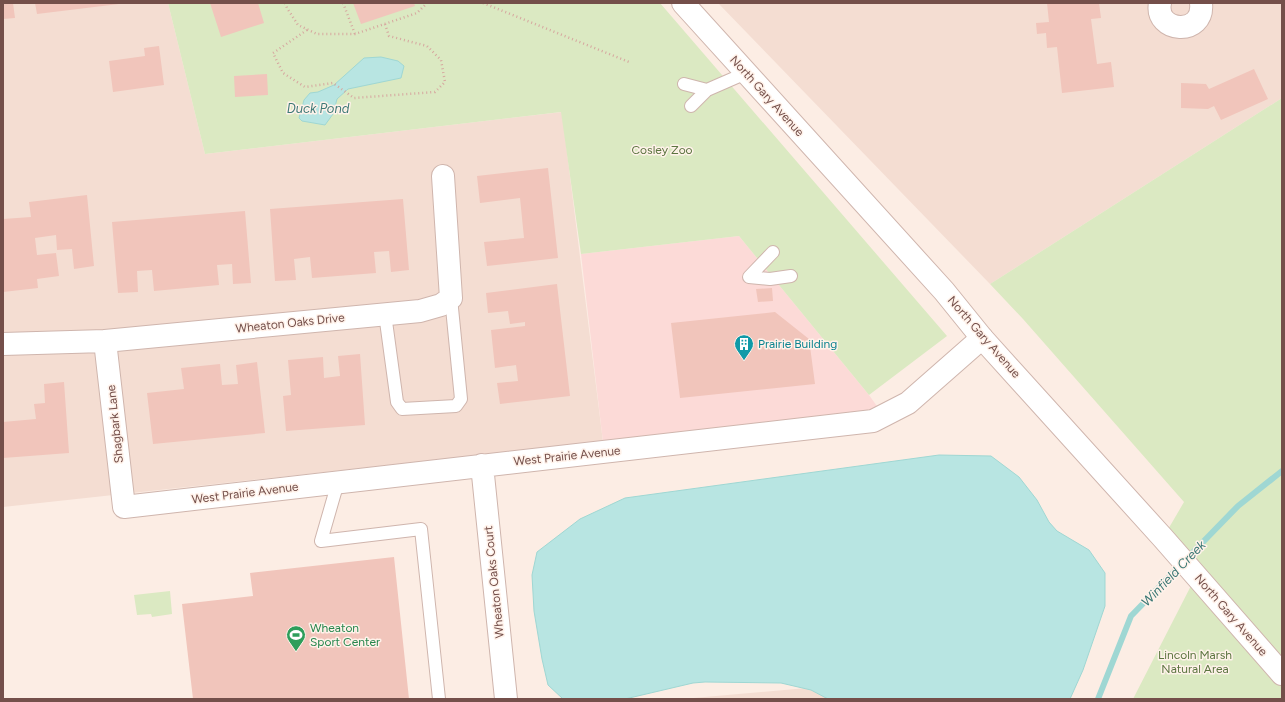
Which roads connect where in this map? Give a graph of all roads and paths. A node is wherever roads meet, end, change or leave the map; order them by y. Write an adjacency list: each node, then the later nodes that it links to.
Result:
1 (285, 3): 9 (path)
2 (343, 3): 10 (path)
3 (427, 3): 8 (path)
4 (483, 3): 11 (path)
5 (683, 3): 12 (street, North Gary Avenue)
6 (1160, 3): 7 (street)
7 (1200, 3)
8 (385, 24): 9 (path); 10 (path)
9 (307, 30): 10 (path)
10 (355, 34)
11 (629, 62)
12 (746, 73): 14 (lane); 21 (street, North Gary Avenue)
13 (684, 84): 14 (lane)
14 (707, 90): 15 (lane)
15 (691, 106)
16 (443, 176): 19 (street)
17 (773, 252): 18 (lane)
18 (791, 276)
19 (451, 298): 20 (street, Wheaton Oaks Drive); 20 (lane)
20 (386, 314): 22 (street, Wheaton Oaks Drive)
21 (982, 338): 24 (street, West Prairie Avenue); 27 (street, North Gary Avenue)
22 (106, 340): 23 (street, Wheaton Oaks Drive); 26 (street, Shagbark Lane)
23 (3, 344)
24 (482, 465): 25 (street, West Prairie Avenue); 29 (street, Wheaton Oaks Court)
25 (338, 482): 26 (street, West Prairie Avenue); 28 (lane)
26 (124, 507)
27 (1282, 674)
28 (439, 699)
29 (506, 699)

